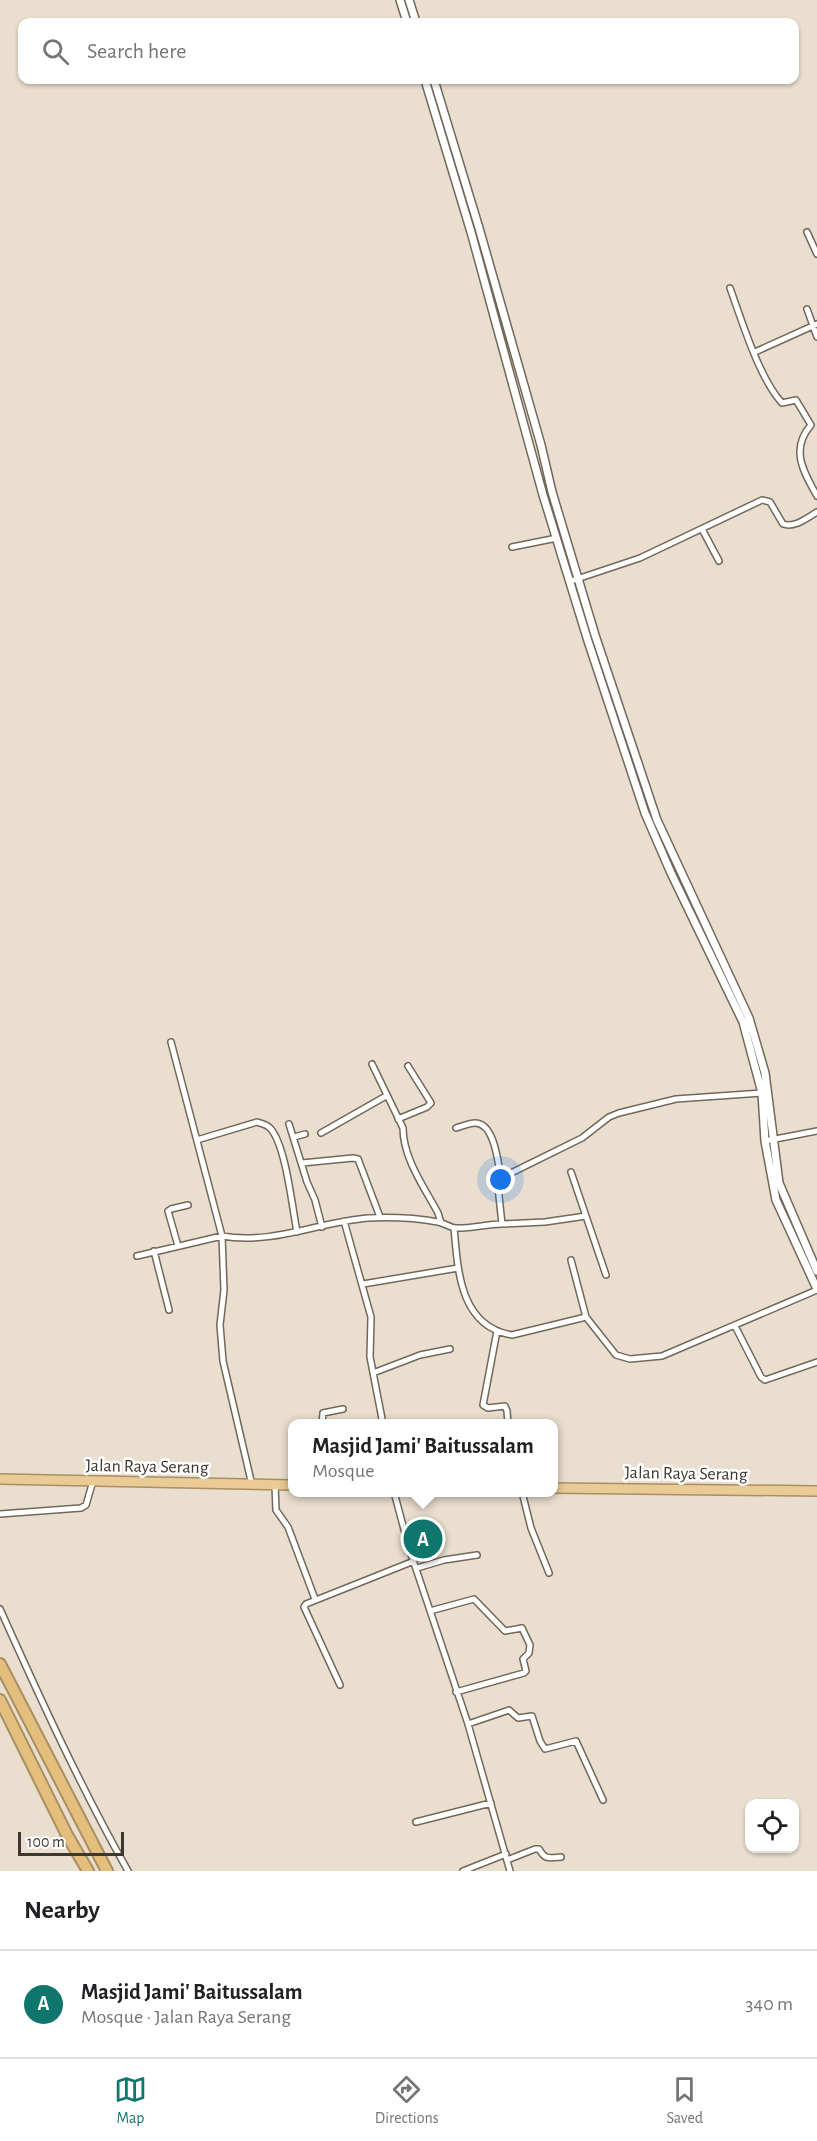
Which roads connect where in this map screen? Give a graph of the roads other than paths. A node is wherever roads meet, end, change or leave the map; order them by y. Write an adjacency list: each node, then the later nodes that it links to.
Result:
1 (400, 0): 3 (street)
2 (409, 0): 4 (street)
3 (405, 18)
4 (415, 18)
5 (426, 84): 19 (street)
6 (435, 84): 22 (street)
7 (807, 232): 8 (street)
8 (817, 254)
9 (730, 288): 13 (street)
10 (807, 309): 11 (street)
11 (816, 324): 12 (street); 13 (street)
12 (817, 337)
13 (755, 352): 14 (street)
14 (811, 424): 15 (street); 16 (street)
15 (817, 431)
16 (817, 496)
17 (817, 512): 18 (street)
18 (702, 529): 21 (street); 22 (street)
19 (557, 538): 20 (street); 22 (street)
20 (512, 547)
21 (718, 561)
22 (574, 579): 26 (street); 36 (street)
23 (171, 1042): 35 (street)
24 (372, 1064): 27 (street)
25 (408, 1066): 28 (street)
26 (762, 1093): 36 (street); 39 (street)
27 (386, 1096): 28 (street); 32 (street)
28 (398, 1119): 46 (street)
29 (289, 1125): 34 (street)
30 (456, 1128): 39 (street)
31 (817, 1131): 36 (street)
32 (321, 1133)
33 (305, 1134): 34 (street)
34 (294, 1137): 37 (street)
35 (197, 1140): 50 (street); 51 (street)
36 (769, 1140): 41 (street); 42 (street)
37 (302, 1163): 44 (street); 48 (street)
38 (571, 1172): 43 (street)
39 (501, 1178): 47 (street)
40 (188, 1204): 52 (street)
41 (788, 1206): 42 (street); 57 (street)
42 (780, 1209): 60 (street)
43 (586, 1216): 47 (street); 58 (street)
44 (380, 1217): 45 (street); 46 (street)
45 (344, 1221): 48 (street); 59 (street)
46 (441, 1223): 49 (street)
47 (501, 1224): 49 (street)
48 (322, 1227): 50 (street)
49 (454, 1228): 56 (street)
50 (297, 1232): 51 (street)
51 (222, 1236): 52 (street); 74 (street)
52 (178, 1246): 53 (street)
53 (154, 1251): 54 (street); 61 (street)
54 (137, 1256)
55 (571, 1260): 62 (street)
56 (458, 1268): 59 (street); 64 (street)
57 (817, 1271)
58 (606, 1275)
59 (363, 1284): 67 (street)
60 (817, 1290): 63 (street)
61 (169, 1310)
62 (586, 1317): 63 (street); 64 (street)
63 (735, 1326): 66 (street)
64 (497, 1331): 71 (street)
65 (450, 1349): 67 (street)
66 (817, 1362)
67 (373, 1373): 70 (street)
68 (344, 1409): 69 (street)
69 (322, 1419)
70 (382, 1419)
71 (508, 1419)
72 (0, 1479): 73 (highway, Jalan Raya Serang)
73 (93, 1481): 74 (highway, Jalan Raya Serang); 81 (street)
74 (252, 1485): 75 (highway, Jalan Raya Serang)
75 (275, 1485): 76 (highway, Jalan Raya Serang); 86 (street)
76 (288, 1485)
77 (558, 1488): 78 (highway, Jalan Raya Serang)
78 (817, 1491)
79 (395, 1497): 83 (street)
80 (523, 1497): 85 (street)
81 (0, 1514)
82 (477, 1555): 84 (street)
83 (414, 1561): 84 (street); 86 (street)
84 (417, 1568): 88 (street)
85 (549, 1573)
86 (315, 1599): 90 (street)
87 (0, 1609): 101 (street)
88 (430, 1611): 91 (street); 91 (street)
89 (0, 1664): 100 (highway)
90 (340, 1685)
91 (456, 1692): 93 (street)
92 (0, 1700): 99 (highway)
93 (468, 1724): 94 (street); 95 (street)
94 (603, 1800)
95 (491, 1803): 96 (street); 97 (street)
96 (416, 1822)
97 (506, 1857): 98 (street); 102 (street); 103 (street)
98 (561, 1857)
99 (88, 1871)
100 (107, 1871)
101 (128, 1871)
102 (463, 1871)
103 (510, 1871)

